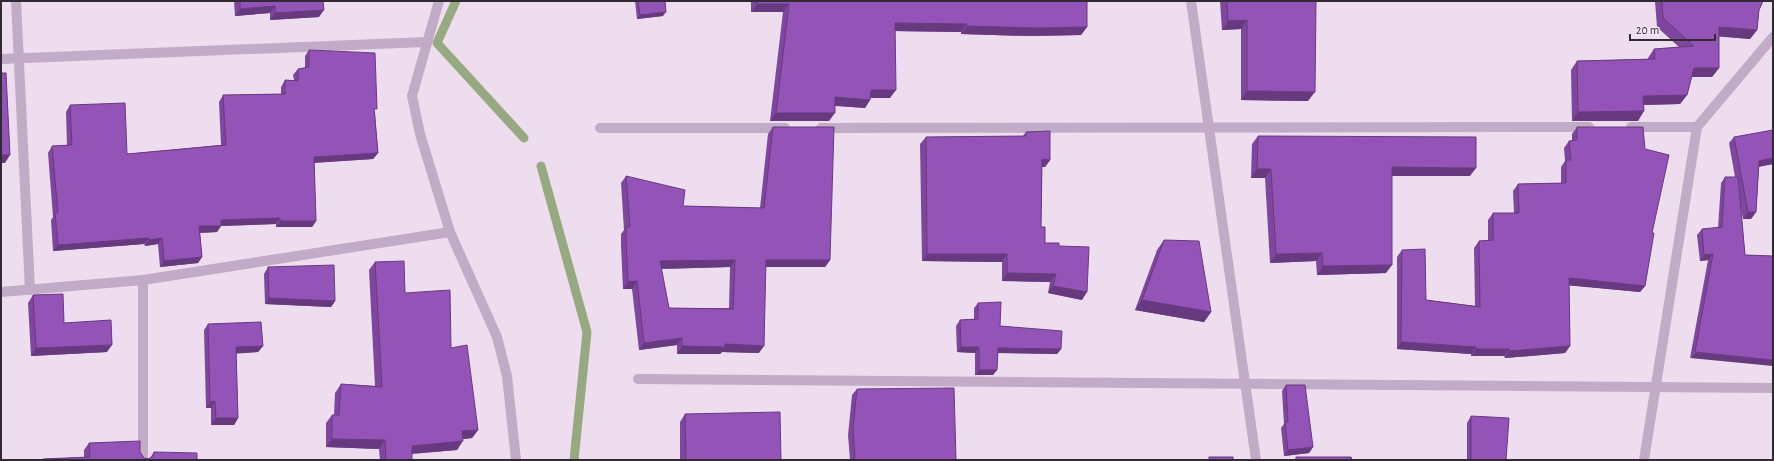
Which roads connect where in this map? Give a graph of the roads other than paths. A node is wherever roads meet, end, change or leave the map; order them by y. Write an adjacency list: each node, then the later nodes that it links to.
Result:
1 (16, 1): 7 (street)
2 (439, 1): 5 (street)
3 (1191, 1): 8 (street)
4 (1773, 38): 11 (street)
5 (426, 42): 7 (street); 15 (street)
6 (1, 59): 7 (street)
7 (18, 59): 17 (street)
8 (1209, 127): 9 (street); 14 (street); 20 (street)
9 (1603, 127)
10 (1618, 127): 11 (street)
11 (1697, 127): 21 (street)
12 (600, 128): 13 (street)
13 (798, 128)
14 (814, 128)
15 (450, 232): 16 (street); 24 (street)
16 (143, 280): 17 (street); 23 (street)
17 (30, 290): 18 (street)
18 (1, 292)
19 (638, 379): 20 (street)
20 (1245, 384): 21 (street); 25 (street)
21 (1656, 387): 22 (street); 26 (street)
22 (1773, 388)
23 (143, 460)
24 (516, 460)
25 (1256, 460)
26 (1644, 460)

